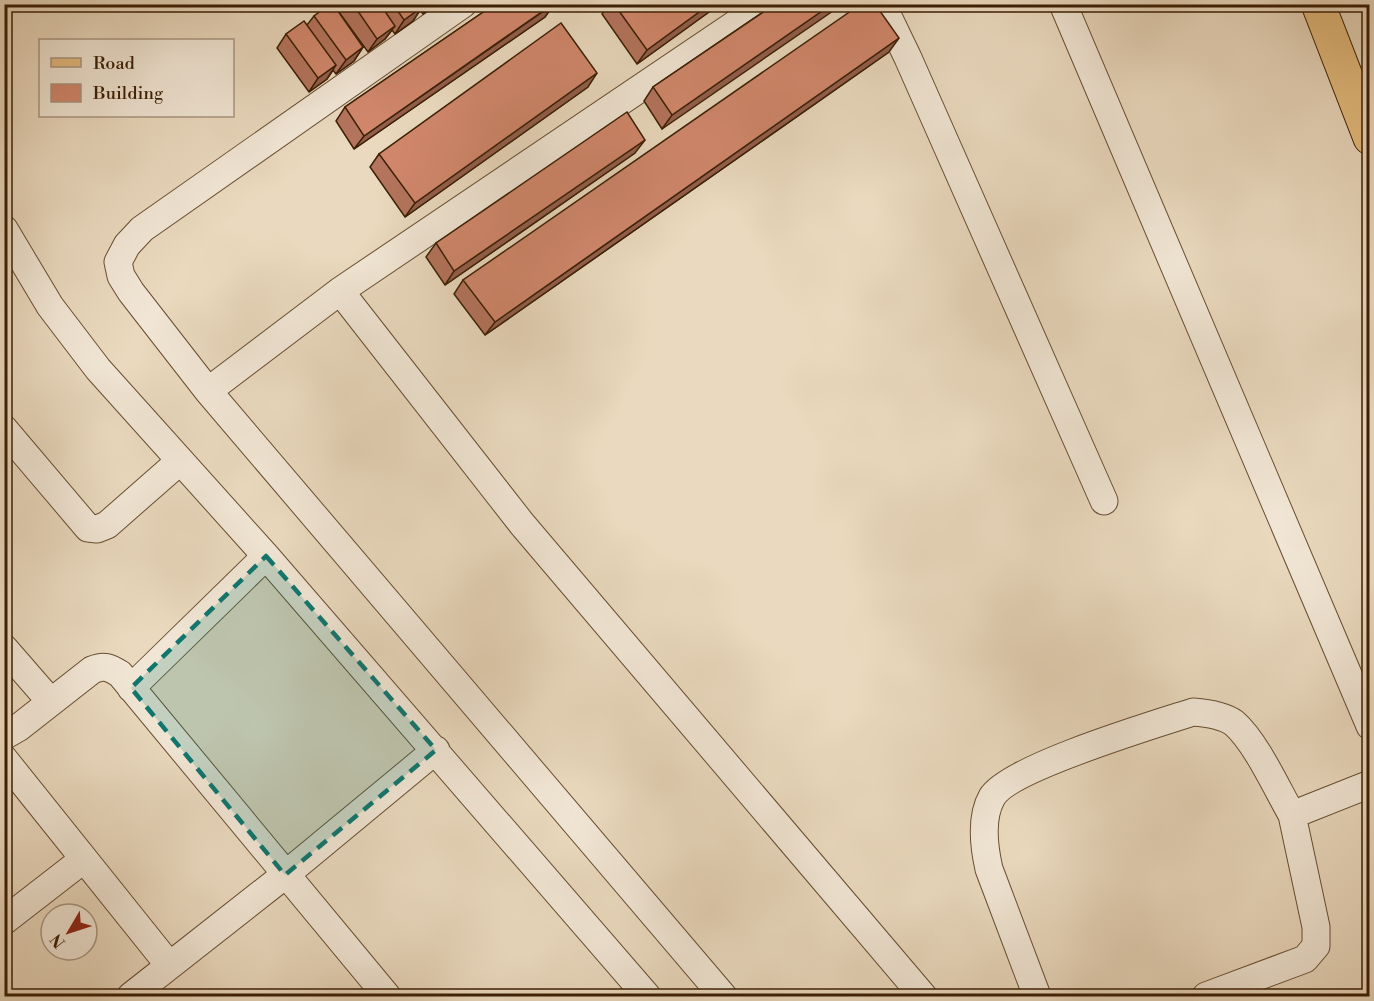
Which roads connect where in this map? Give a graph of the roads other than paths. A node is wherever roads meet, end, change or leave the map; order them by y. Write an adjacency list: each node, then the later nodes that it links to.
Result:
1 (463, 4): 9 (street)
2 (765, 4): 8 (street)
3 (882, 4): 12 (street)
4 (1063, 4): 17 (street)
5 (1318, 4): 6 (main road)
6 (1370, 138)
7 (4, 230): 11 (street)
8 (340, 291): 9 (street); 31 (street)
9 (208, 391): 30 (street)
10 (4, 429): 11 (street)
11 (180, 461): 13 (street)
12 (1104, 501)
13 (266, 556): 15 (street); 19 (street)
14 (4, 648): 16 (street)
15 (131, 688): 16 (street); 24 (street)
16 (51, 702): 18 (street)
17 (1370, 726)
18 (4, 736)
19 (436, 750): 24 (street); 29 (street)
20 (4, 759): 23 (street)
21 (1370, 784): 22 (street)
22 (1292, 815): 32 (street); 33 (street)
23 (84, 859): 25 (street); 26 (street)
24 (285, 875): 26 (street); 28 (street)
25 (4, 921)
26 (169, 965): 27 (street)
27 (130, 996)
28 (387, 996)
29 (648, 996)
30 (723, 996)
31 (923, 996)
32 (1037, 996)
33 (1206, 996)

